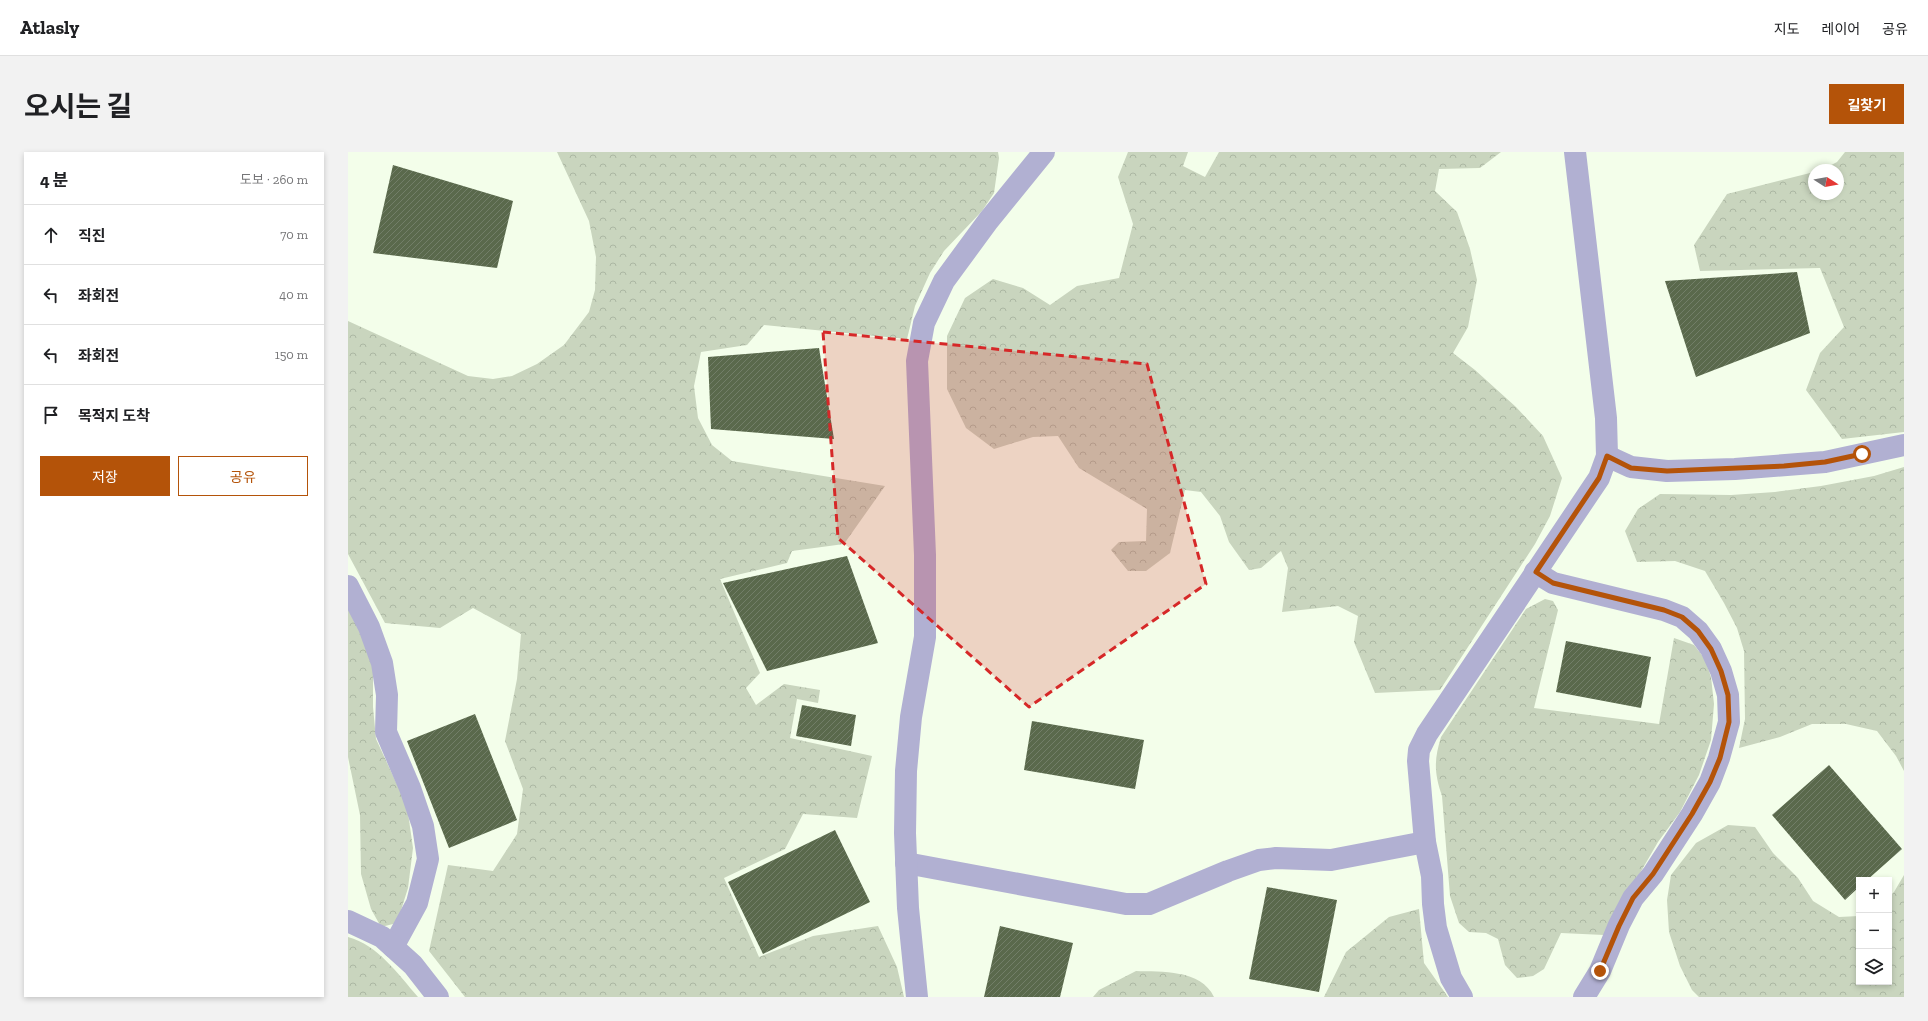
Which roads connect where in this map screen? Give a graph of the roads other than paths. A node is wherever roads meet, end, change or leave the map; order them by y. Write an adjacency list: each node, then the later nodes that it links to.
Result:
1 (1044, 152): 8 (lane)
2 (1575, 152): 4 (lane)
3 (1904, 446): 4 (lane)
4 (1607, 456): 5 (lane)
5 (1536, 572): 7 (lane); 14 (lane)
6 (348, 586): 10 (lane)
7 (1425, 842): 8 (lane); 13 (lane)
8 (906, 863): 12 (lane)
9 (348, 921): 10 (lane)
10 (393, 947): 11 (lane)
11 (438, 997)
12 (917, 997)
13 (1462, 997)
14 (1584, 997)

